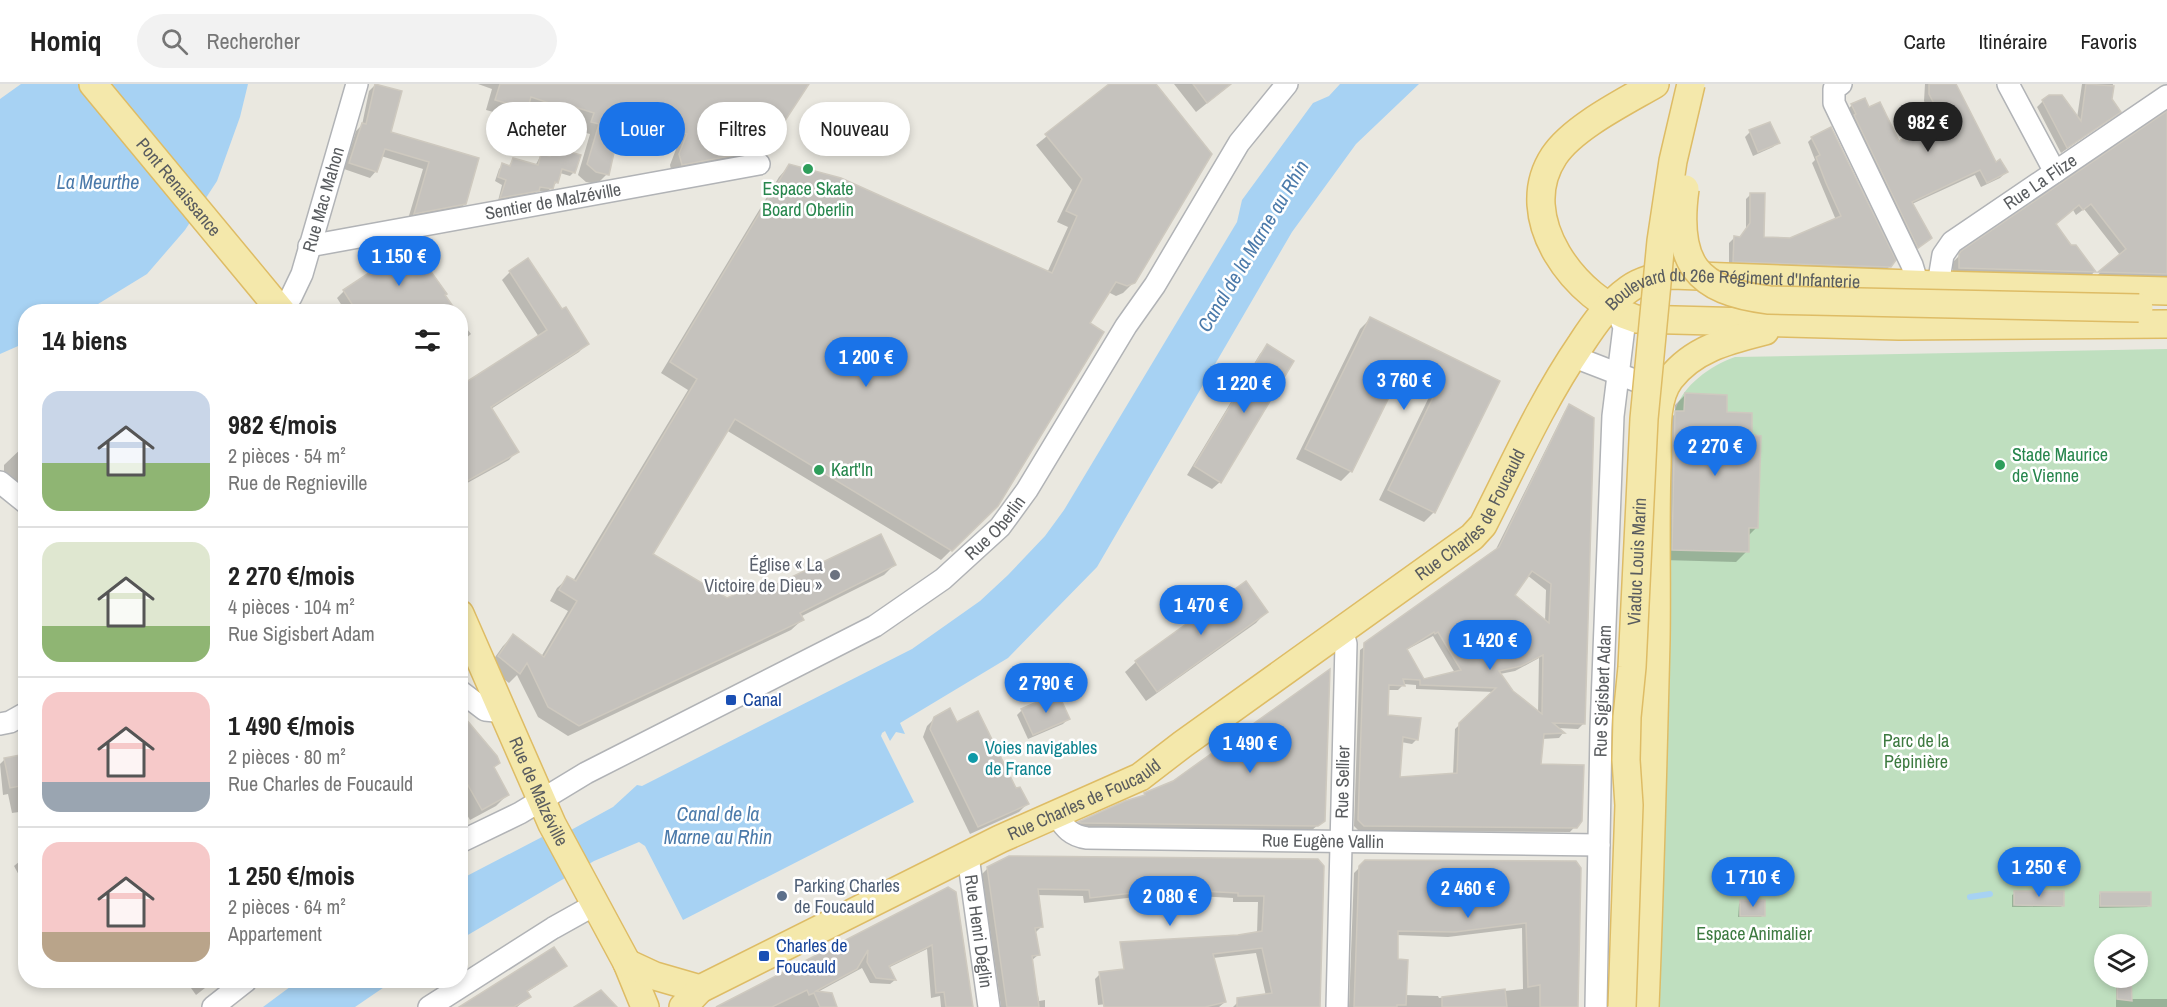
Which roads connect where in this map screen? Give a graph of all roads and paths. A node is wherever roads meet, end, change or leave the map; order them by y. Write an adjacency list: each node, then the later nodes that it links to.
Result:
1 (93, 84): 15 (main road, Pont Renaissance)
2 (357, 84): 12 (street, Rue Mac Mahon)
3 (1287, 84): 31 (street, Rue Oberlin)
4 (1655, 84): 16 (main road)
5 (1691, 84): 49 (main road, Viaduc Louis Marin, bridge)
6 (1701, 84): 17 (main road, bridge)
7 (2008, 84): 11 (street)
8 (1837, 87): 13 (street)
9 (2162, 92): 11 (street, Rue La Flize)
10 (759, 164): 12 (street, Sentier de Malzéville)
11 (2055, 172): 13 (street, Rue La Flize)
12 (309, 246): 15 (street, Rue Mac Mahon)
13 (1928, 285): 14 (main road, Boulevard du 26e Régiment d'Infanterie); 16 (main road, Boulevard du 26e Régiment d'Infanterie)
14 (2167, 291)
15 (275, 304)
16 (1610, 306): 18 (main road, Boulevard du 26e Régiment d'Infanterie); 20 (main road, Rue Charles de Foucauld); 21 (street, Rue Sigisbert Adam)
17 (2167, 308)
18 (1797, 323): 19 (main road, Boulevard du 26e Régiment d'Infanterie); 22 (main road)
19 (2167, 324)
20 (1572, 356): 21 (street); 25 (main road, Rue Charles de Foucauld)
21 (1619, 374): 22 (street); 35 (street, Rue Sigisbert Adam)
22 (1664, 391): 50 (main road)
23 (0, 482): 24 (street)
24 (18, 497)
25 (1342, 629): 32 (main road, Rue Charles de Foucauld); 34 (street, Rue Sellier)
26 (468, 631): 28 (main road, Rue de Malzéville)
27 (468, 697): 28 (street)
28 (505, 712): 31 (main road, Rue de Malzéville)
29 (18, 718): 30 (street)
30 (0, 724)
31 (541, 801): 33 (street, Rue Oberlin); 37 (main road, Rue de Malzéville)
32 (1056, 815): 34 (street, Rue Eugène Vallin); 36 (main road, Rue Charles de Foucauld)
33 (468, 838)
34 (1341, 843): 35 (street, Rue Eugène Vallin); 47 (street, Rue Sellier)
35 (1599, 844): 48 (street, Rue Sigisbert Adam)
36 (968, 856): 42 (main road, Rue Charles de Foucauld); 46 (street, Rue Henri Déglin)
37 (596, 904): 38 (main road, Rue de Malzéville); 39 (street)
38 (627, 963): 42 (main road); 45 (main road, Rue de Malzéville)
39 (468, 982)
40 (237, 988): 43 (street)
41 (459, 988): 44 (street)
42 (691, 998)
43 (213, 1007)
44 (429, 1007)
45 (645, 1007)
46 (990, 1007)
47 (1337, 1007)
48 (1596, 1007)
49 (1622, 1007)
50 (1644, 1007)

